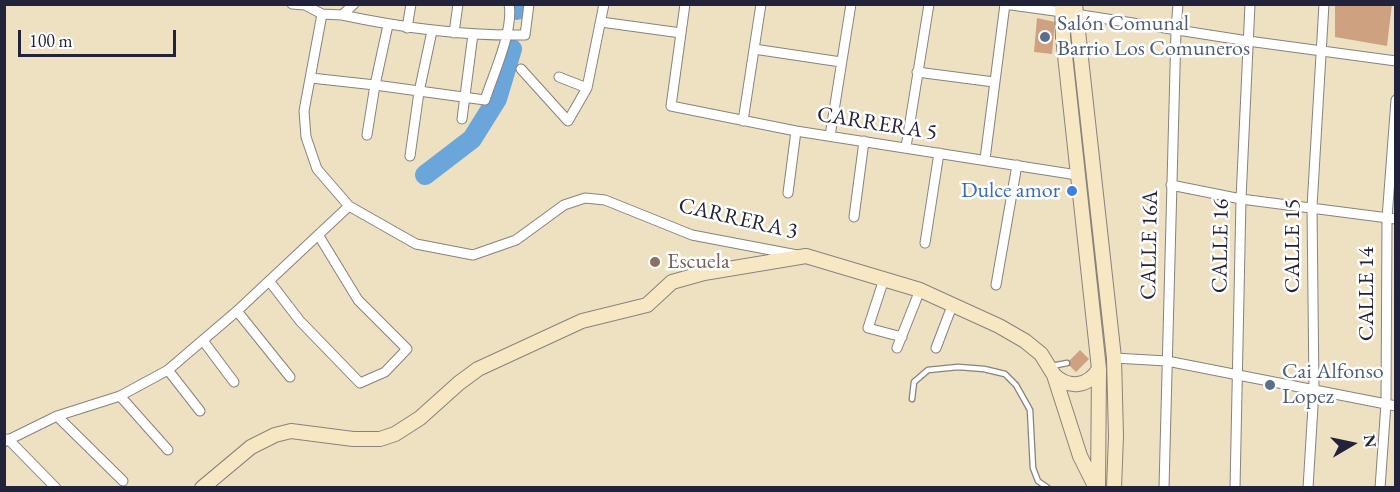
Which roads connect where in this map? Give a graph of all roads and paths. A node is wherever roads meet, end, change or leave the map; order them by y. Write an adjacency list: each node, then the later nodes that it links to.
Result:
1 (292, 4): 17 (street)
2 (354, 4): 18 (street)
3 (411, 4): 21 (street)
4 (458, 4): 24 (street)
5 (509, 4): 27 (street)
6 (530, 4): 27 (street)
7 (604, 4): 19 (street)
8 (685, 4): 25 (street)
9 (760, 4): 29 (street)
10 (851, 4): 32 (street)
11 (929, 4): 34 (street)
12 (1178, 4): 22 (street, CALLE 16A)
13 (1250, 4): 28 (street, CALLE 16)
14 (1324, 4): 30 (street, CALLE 15)
15 (1005, 5): 16 (street); 37 (street)
16 (1069, 9): 22 (street); 54 (street); 75 (street)
17 (322, 14): 18 (street); 36 (street, CARRERA 3)
18 (342, 15): 20 (street)
19 (601, 22): 25 (street); 39 (street)
20 (388, 25): 21 (street); 38 (street)
21 (407, 28): 23 (street)
22 (1176, 30): 28 (street); 55 (street, CALLE 16A)
23 (432, 31): 24 (street); 40 (street)
24 (454, 33): 26 (street)
25 (681, 33): 44 (street, CARRERA 5)
26 (473, 34): 27 (street); 41 (street)
27 (506, 35): 41 (street)
28 (1248, 41): 30 (street); 57 (street, CALLE 16)
29 (754, 49): 32 (street); 44 (street)
30 (1322, 51): 31 (street); 59 (street, CALLE 15)
31 (1395, 61)
32 (841, 62): 47 (street)
33 (521, 69): 39 (street)
34 (917, 72): 37 (street); 49 (street)
35 (559, 76): 39 (street)
36 (311, 78): 38 (street); 58 (street, CARRERA 3)
37 (994, 82): 52 (street)
38 (375, 85): 40 (street); 46 (street)
39 (587, 88)
40 (419, 92): 41 (street); 51 (street)
41 (465, 98): 43 (street)
42 (1395, 100): 61 (street, CALLE 14)
43 (462, 119)
44 (743, 121): 45 (street, CARRERA 5)
45 (796, 131): 47 (street, CARRERA 5); 56 (street)
46 (367, 135)
47 (830, 136): 48 (street, CARRERA 5)
48 (864, 141): 49 (street, CARRERA 5); 60 (street)
49 (906, 147): 50 (street, CARRERA 5)
50 (939, 153): 52 (street, CARRERA 5); 63 (street)
51 (410, 156)
52 (985, 159): 53 (street, CARRERA 5)
53 (1017, 165): 54 (street, CARRERA 5); 67 (street)
54 (1077, 175): 77 (street)
55 (1171, 185): 57 (street); 76 (street, CALLE 16A)
56 (788, 193)
57 (1241, 199): 59 (street); 81 (street, CALLE 16)
58 (349, 206): 62 (street); 64 (street, CARRERA 3)
59 (1312, 207): 61 (street); 84 (street, CALLE 15)
60 (854, 217)
61 (1391, 219): 87 (street, CALLE 14)
62 (319, 236): 66 (street); 66 (street)
63 (925, 243)
64 (806, 256): 65 (street, CARRERA 3); 94 (street)
65 (884, 279): 68 (street, CARRERA 3); 71 (street)
66 (270, 282): 70 (street)
67 (996, 285)
68 (920, 290): 69 (street, CARRERA 3); 71 (street)
69 (952, 306): 74 (street); 80 (street, CARRERA 3)
70 (237, 311): 72 (street); 82 (street)
71 (902, 337): 73 (street)
72 (204, 342): 79 (street); 83 (street)
73 (897, 348)
74 (936, 348)
75 (1118, 358): 76 (street); 97 (street)
76 (1167, 361): 81 (street); 98 (street, CALLE 16A)
77 (1096, 362): 80 (street); 96 (street)
78 (1067, 363): 80 (lane)
79 (168, 370): 85 (street); 88 (street)
80 (1052, 371): 96 (street, CARRERA 3)
81 (1239, 375): 84 (street); 99 (street, CALLE 16)
82 (290, 377)
83 (234, 382)
84 (1314, 390): 87 (street); 100 (street, CALLE 15)
85 (120, 396): 89 (street); 91 (street)
86 (912, 399): 95 (lane)
87 (1391, 405): 101 (street, CALLE 14)
88 (200, 411)
89 (57, 416): 90 (street); 92 (street)
90 (6, 440): 93 (street)
91 (168, 450)
92 (123, 481)
93 (56, 488)
94 (202, 488)
95 (1048, 488)
96 (1097, 488)
97 (1114, 488)
98 (1164, 488)
99 (1235, 488)
100 (1308, 488)
101 (1380, 488)

